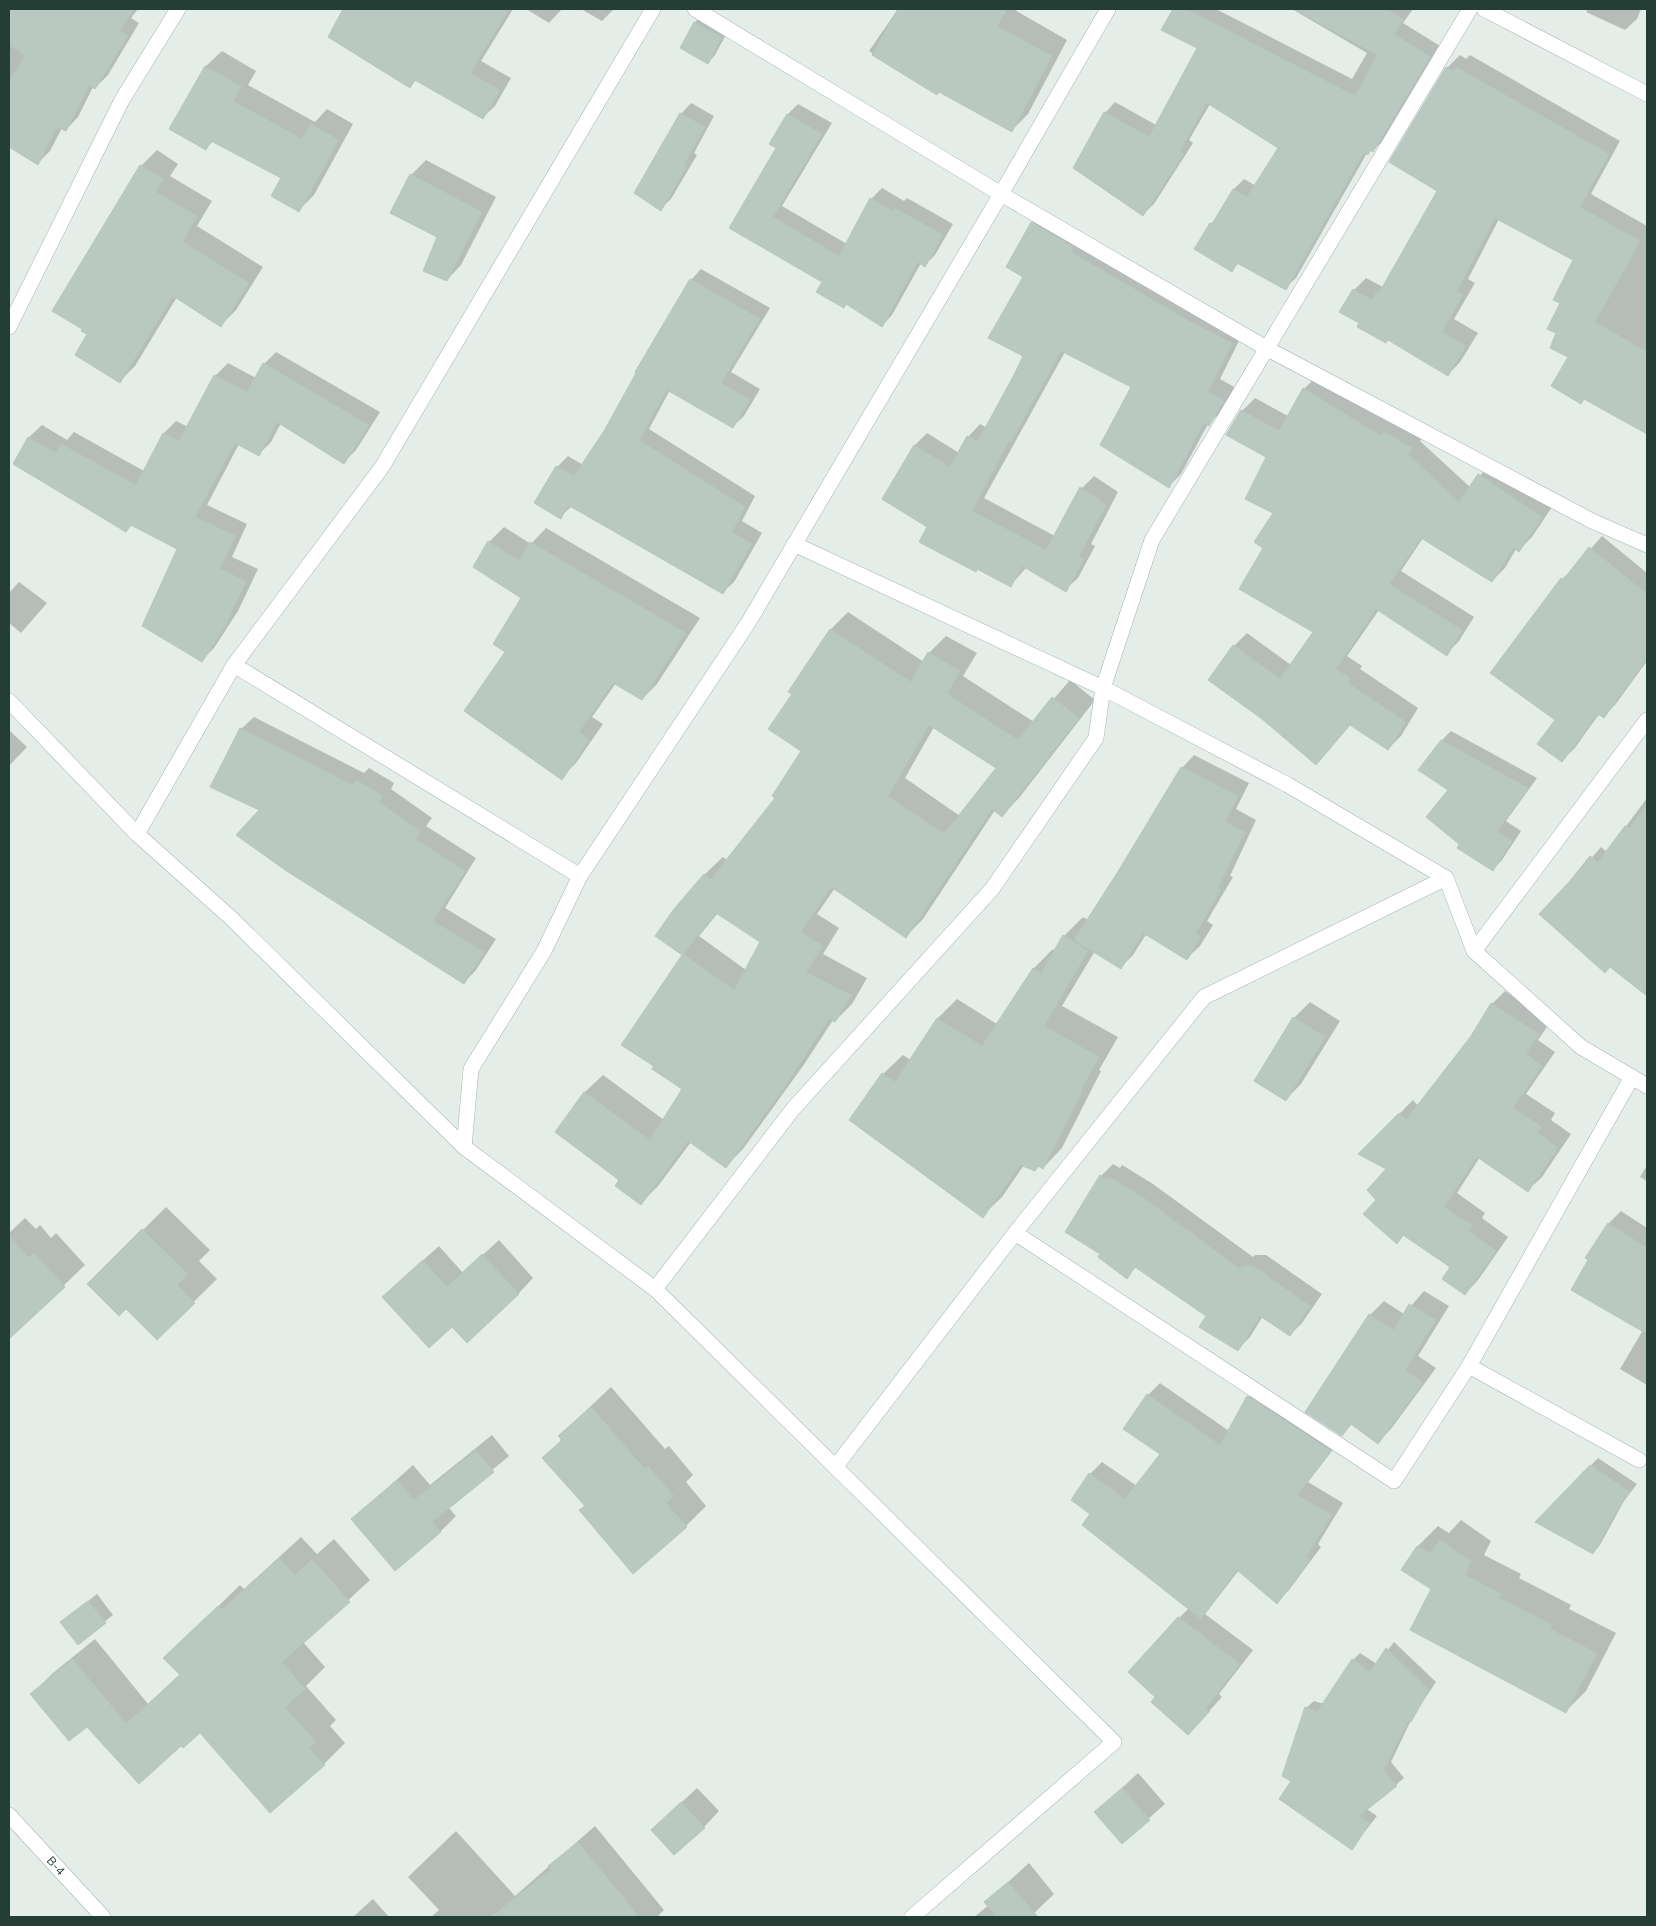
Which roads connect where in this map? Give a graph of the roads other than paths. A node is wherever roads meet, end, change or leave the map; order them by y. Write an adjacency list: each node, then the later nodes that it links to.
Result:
1 (178, 9): 9 (street)
2 (654, 9): 13 (street)
3 (695, 9): 8 (street)
4 (1108, 9): 8 (street)
5 (1470, 9): 10 (street)
6 (1484, 9): 7 (street)
7 (1647, 94)
8 (1001, 194): 10 (street); 11 (street)
9 (9, 327)
10 (1266, 348): 12 (street); 14 (street)
11 (794, 544): 14 (street); 18 (street)
12 (1647, 545)
13 (234, 665): 17 (street); 18 (street)
14 (1104, 688): 19 (street); 25 (street)
15 (9, 701): 17 (street)
16 (1647, 720): 20 (street)
17 (137, 834): 23 (street)
18 (580, 876): 23 (street)
19 (1446, 878): 20 (street); 24 (street)
20 (1474, 951): 21 (street)
21 (1632, 1077): 22 (street); 26 (street)
22 (1647, 1086)
23 (464, 1147): 25 (street)
24 (1015, 1233): 26 (street); 28 (street)
25 (655, 1289): 28 (street)
26 (1469, 1366): 27 (street)
27 (1640, 1460)
28 (836, 1466): 31 (street)
29 (9, 1815): 30 (street, B-4)
30 (102, 1917)
31 (912, 1917)

